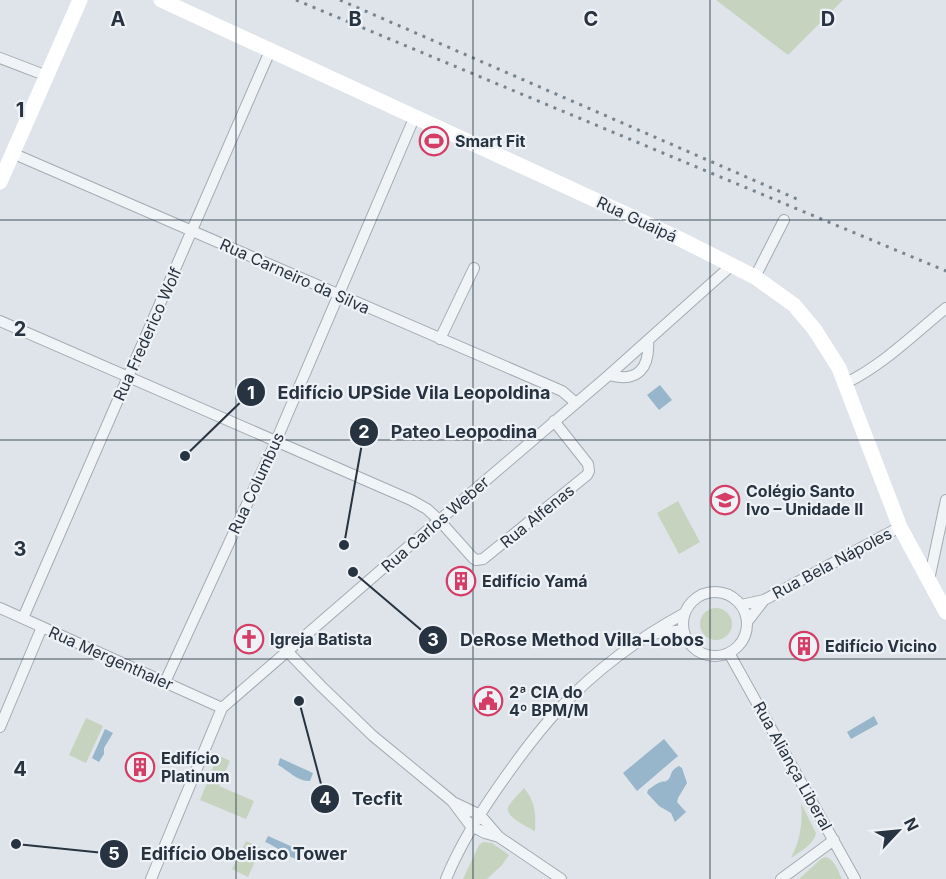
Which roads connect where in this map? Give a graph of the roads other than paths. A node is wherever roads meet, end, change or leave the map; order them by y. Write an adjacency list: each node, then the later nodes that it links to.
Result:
1 (80, 0): 5 (main road)
2 (161, 0): 3 (main road, Rua Guaipá)
3 (270, 51): 6 (main road, Rua Guaipá); 10 (street, Rua Frederico Wolf)
4 (0, 58): 5 (street)
5 (47, 76): 7 (main road)
6 (415, 116): 11 (main road, Rua Guaipá); 14 (street, Rua Columbus)
7 (12, 153): 8 (main road); 10 (street, Rua Carneiro da Silva)
8 (0, 182)
9 (784, 220): 13 (street)
10 (192, 231): 14 (street, Rua Carneiro da Silva); 20 (street, Rua Frederico Wolf)
11 (732, 265): 13 (main road, Rua Guaipá); 18 (street, Rua Carlos Weber)
12 (474, 268): 17 (street)
13 (755, 277): 21 (main road, Rua Guaipá)
14 (339, 295): 17 (street, Rua Carneiro da Silva); 24 (street, Rua Columbus)
15 (946, 308): 21 (street)
16 (0, 321): 20 (street, Rua Alfenas)
17 (440, 339): 22 (street, Rua Carneiro da Silva)
18 (648, 340): 19 (street, Rua Carlos Weber); 19 (street)
19 (609, 375): 22 (street, Rua Carlos Weber)
20 (129, 377): 24 (street, Rua Alfenas); 34 (street, Rua Frederico Wolf)
21 (846, 383): 27 (main road, Rua Guaipá)
22 (576, 403): 23 (street, Rua Carlos Weber)
23 (554, 421): 26 (street, Rua Carlos Weber); 26 (street, Rua Alfenas)
24 (276, 441): 26 (street, Rua Alfenas); 41 (street, Rua Columbus)
25 (946, 500): 28 (street)
26 (440, 520): 39 (street, Rua Carlos Weber)
27 (900, 527): 28 (main road, Rua Guaipá); 29 (street, Rua Bela Nápoles)
28 (929, 580): 32 (main road, Rua Guaipá)
29 (764, 600): 30 (street); 35 (street)
30 (741, 605): 33 (street); 35 (street)
31 (0, 608): 34 (street, Rua Mergenthaler)
32 (946, 612)
33 (685, 613): 37 (street); 38 (street)
34 (23, 618): 36 (street, Rua Mergenthaler)
35 (747, 622): 40 (street)
36 (42, 627): 41 (street, Rua Mergenthaler); 43 (street)
37 (683, 630): 38 (street); 40 (street)
38 (648, 634): 45 (street)
39 (287, 651): 42 (street, Rua Carlos Weber); 44 (street)
40 (729, 653): 48 (street, Rua Aliança Liberal)
41 (165, 682): 42 (street, Rua Mergenthaler)
42 (222, 708): 49 (street, Rua Carlos Weber)
43 (0, 727)
44 (452, 801): 45 (street); 46 (street)
45 (480, 815): 46 (street); 47 (street)
46 (473, 826): 47 (street); 50 (street)
47 (499, 837): 51 (street)
48 (834, 840): 52 (street); 53 (street, Rua Aliança Liberal)
49 (151, 879)
50 (446, 879)
51 (561, 879)
52 (781, 879)
53 (855, 879)

